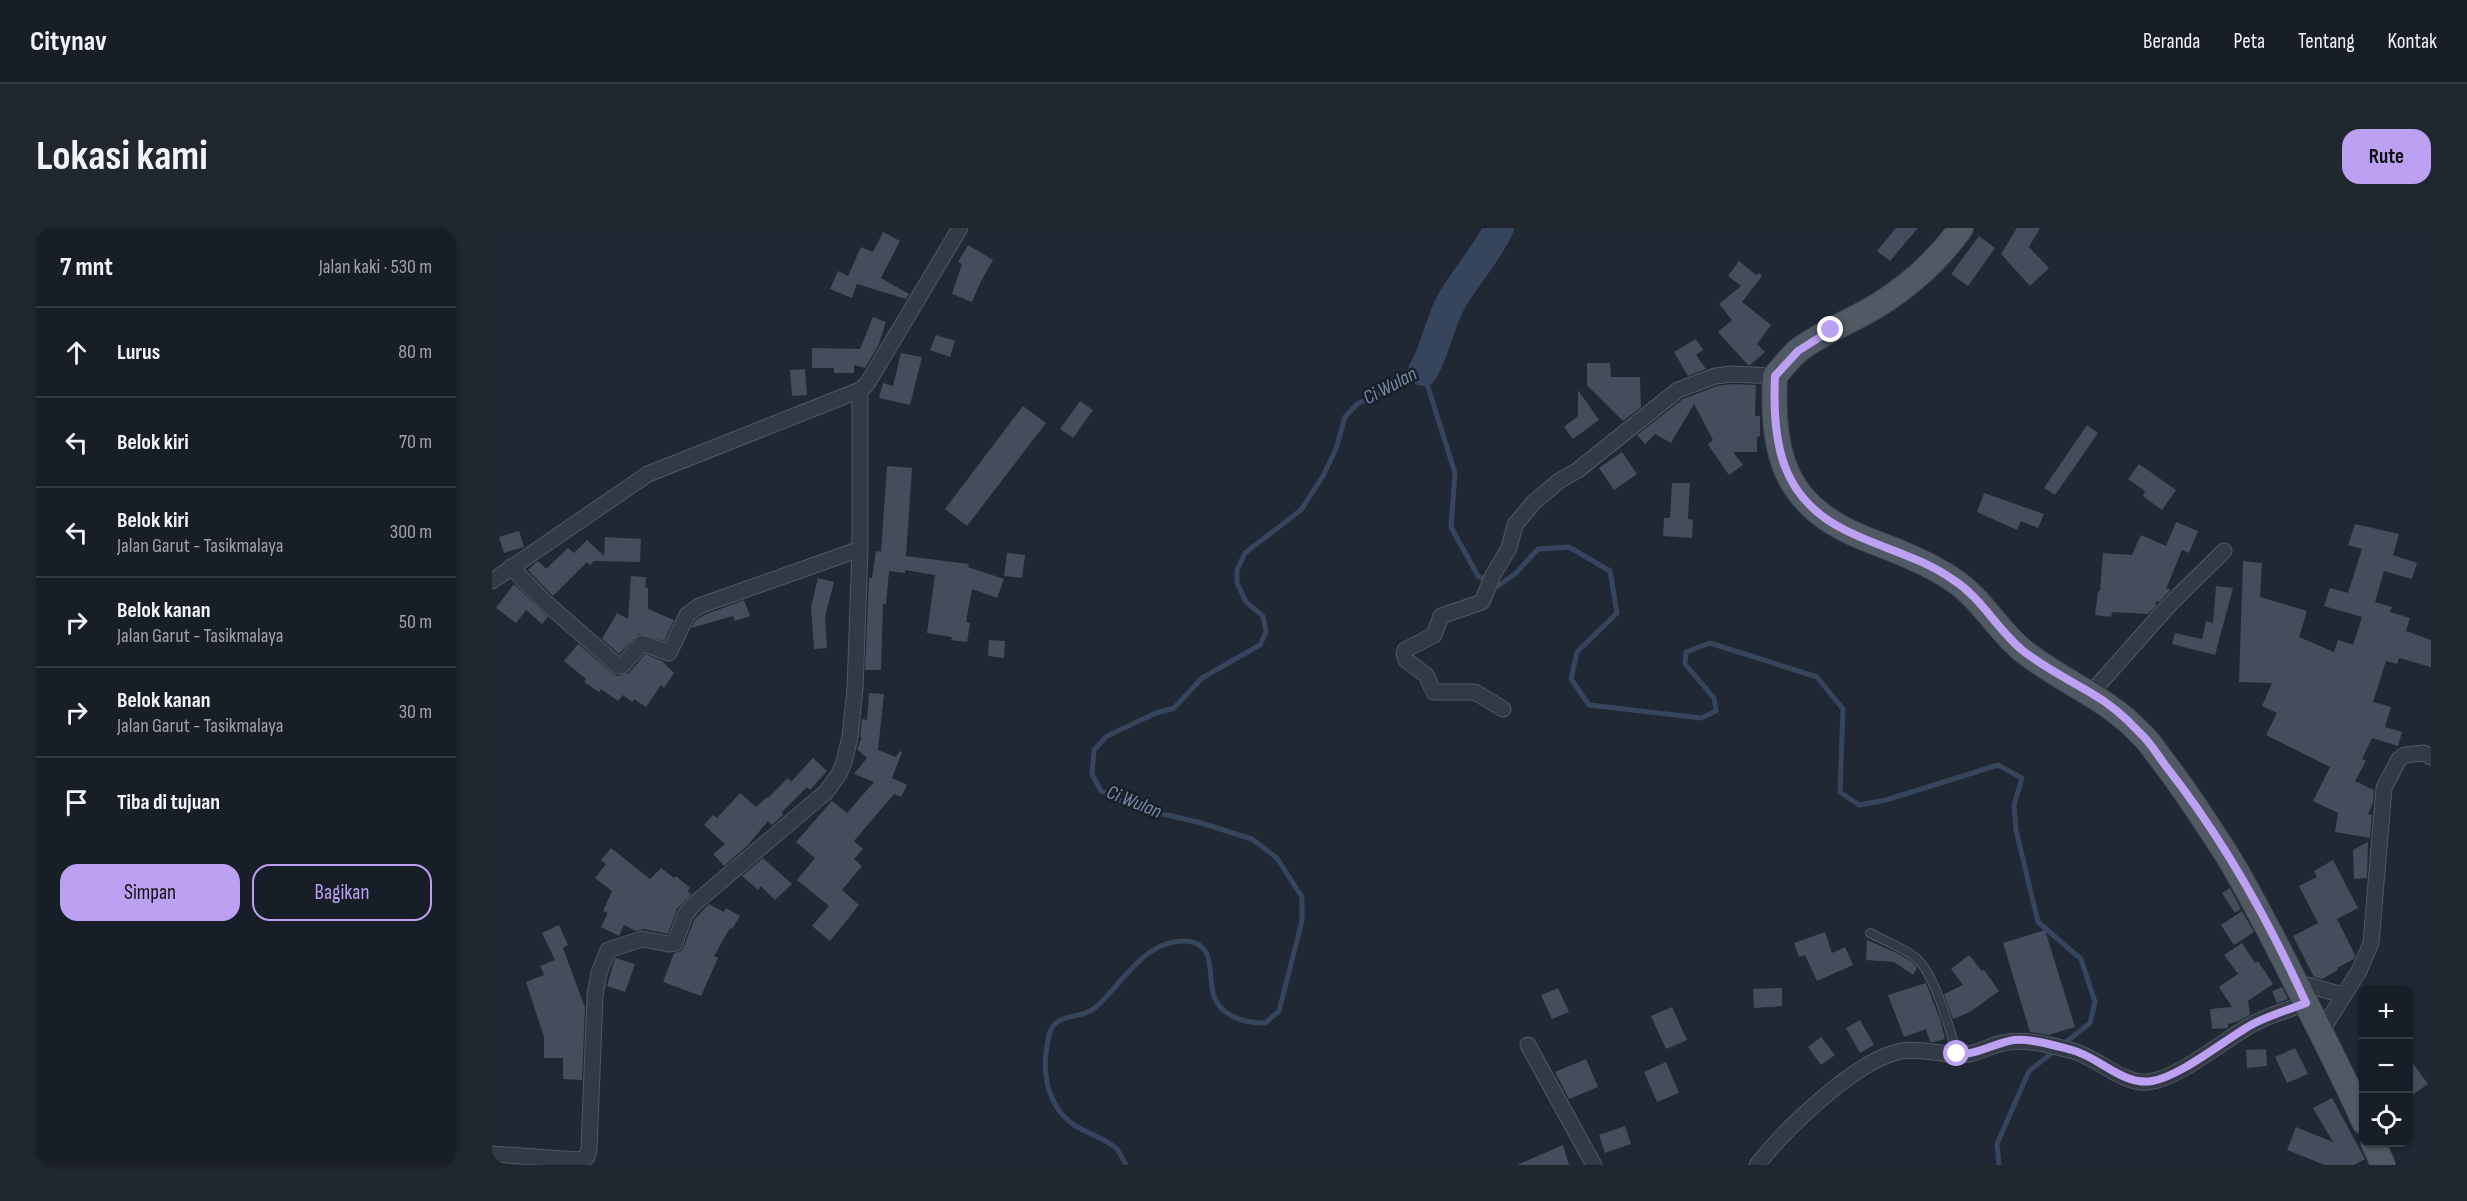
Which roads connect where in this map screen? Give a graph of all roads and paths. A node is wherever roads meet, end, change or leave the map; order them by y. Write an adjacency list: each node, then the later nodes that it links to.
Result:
1 (960, 228): 4 (street)
2 (1961, 228): 3 (main road)
3 (1775, 376): 9 (main road); 10 (street)
4 (860, 390): 5 (street); 7 (street)
5 (860, 549): 7 (street); 20 (street)
6 (2223, 551): 9 (street)
7 (511, 567): 8 (street)
8 (492, 581)
9 (2091, 693): 13 (main road)
10 (1503, 709)
11 (2431, 757): 14 (street)
12 (1870, 933): 17 (lane)
13 (2301, 993): 14 (street); 15 (main road); 17 (street)
14 (2343, 995): 15 (street)
15 (2321, 1032): 18 (main road)
16 (1528, 1045): 21 (street)
17 (1957, 1054): 22 (street)
18 (2359, 1112)
19 (2375, 1147): 23 (main road)
20 (492, 1154)
21 (1594, 1165)
22 (1757, 1165)
23 (2383, 1165)

